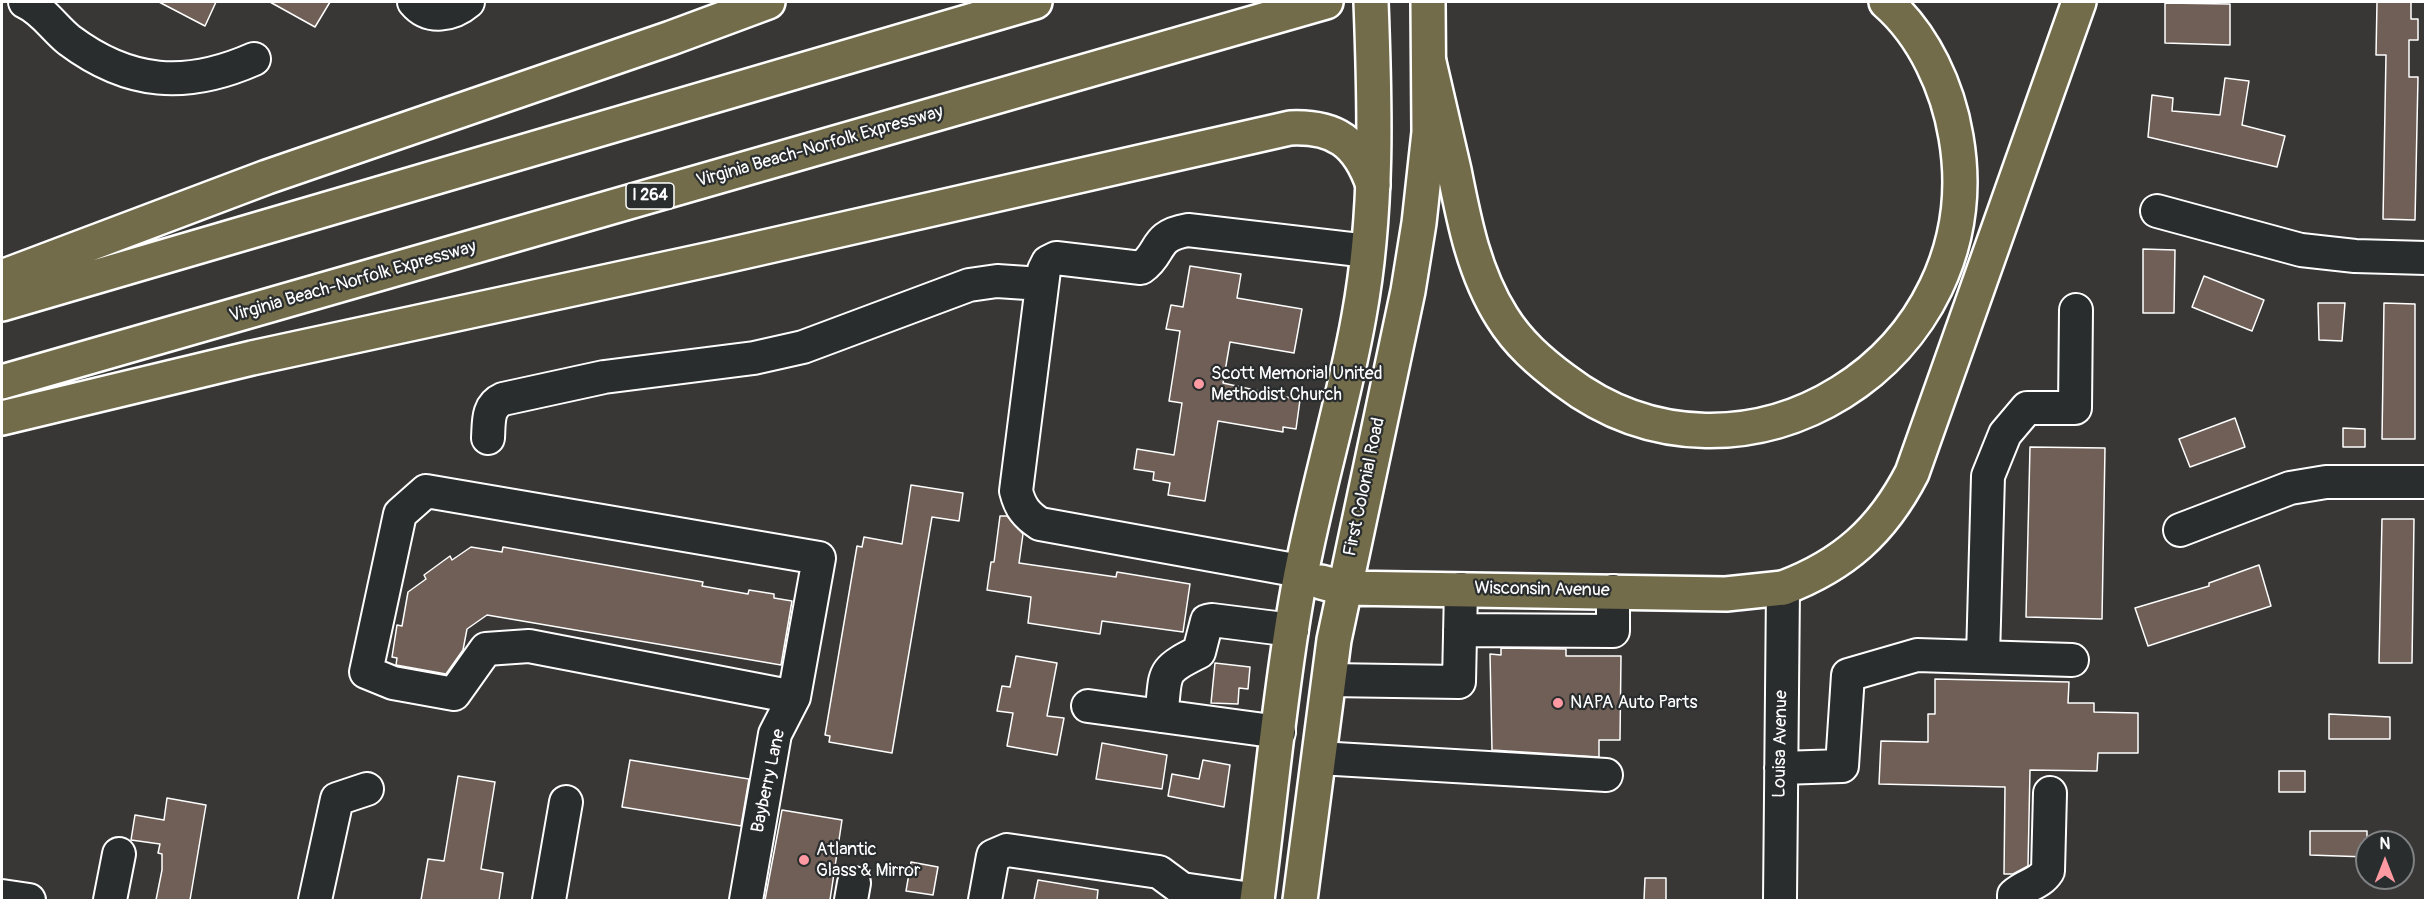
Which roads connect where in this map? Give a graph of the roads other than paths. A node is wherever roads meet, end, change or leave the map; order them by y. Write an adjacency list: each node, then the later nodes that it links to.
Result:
1 (25, 2): 11 (street)
2 (414, 2): 3 (street)
3 (468, 2)
4 (768, 2): 17 (main road)
5 (1035, 2): 19 (main road)
6 (1371, 2): 13 (main road)
7 (1428, 2): 12 (main road, First Colonial Road)
8 (1886, 2): 12 (main road)
9 (2079, 2): 28 (main road, Wisconsin Avenue)
10 (1313, 6): 21 (main road, Virginia Beach-Norfolk Expressway / I 264)
11 (254, 59)
12 (1429, 62): 27 (main road, First Colonial Road)
13 (1373, 185): 15 (main road); 22 (main road)
14 (2157, 211): 16 (street)
15 (1368, 250): 18 (street); 26 (main road)
16 (2426, 258)
17 (2, 277)
18 (1042, 284): 23 (street); 26 (street)
19 (2, 304)
20 (2076, 310): 33 (street)
21 (2, 382)
22 (2, 418)
23 (488, 438)
24 (2426, 482): 25 (street)
25 (2180, 530)
26 (1302, 575): 27 (main road, Wisconsin Avenue); 31 (main road)
27 (1343, 588): 29 (main road, Wisconsin Avenue); 35 (main road, First Colonial Road)
28 (1783, 588): 30 (main road, Wisconsin Avenue); 41 (street, Louisa Avenue)
29 (1461, 589): 30 (main road, Wisconsin Avenue); 32 (street)
30 (1613, 591): 32 (street)
31 (1292, 630): 38 (street); 39 (main road)
32 (1460, 630): 35 (street)
33 (1983, 657): 34 (street); 41 (street)
34 (2072, 660)
35 (1329, 680): 40 (main road, First Colonial Road)
36 (794, 697): 36 (street, Bayberry Lane); 53 (street, Bayberry Lane)
37 (1089, 706): 38 (street)
38 (1161, 716): 39 (street)
39 (1279, 732): 55 (main road)
40 (1319, 758): 42 (street); 56 (main road, First Colonial Road)
41 (1781, 768): 57 (street, Louisa Avenue)
42 (1606, 775)
43 (367, 789): 51 (street)
44 (2050, 793): 58 (street)
45 (566, 802): 52 (street)
46 (119, 854): 50 (street)
47 (1181, 895): 54 (street); 55 (street)
48 (2, 896): 49 (street)
49 (29, 900)
50 (110, 900)
51 (315, 900)
52 (549, 900)
53 (746, 900)
54 (985, 900)
55 (1257, 900)
56 (1300, 900)
57 (1780, 900)
58 (2014, 900)

